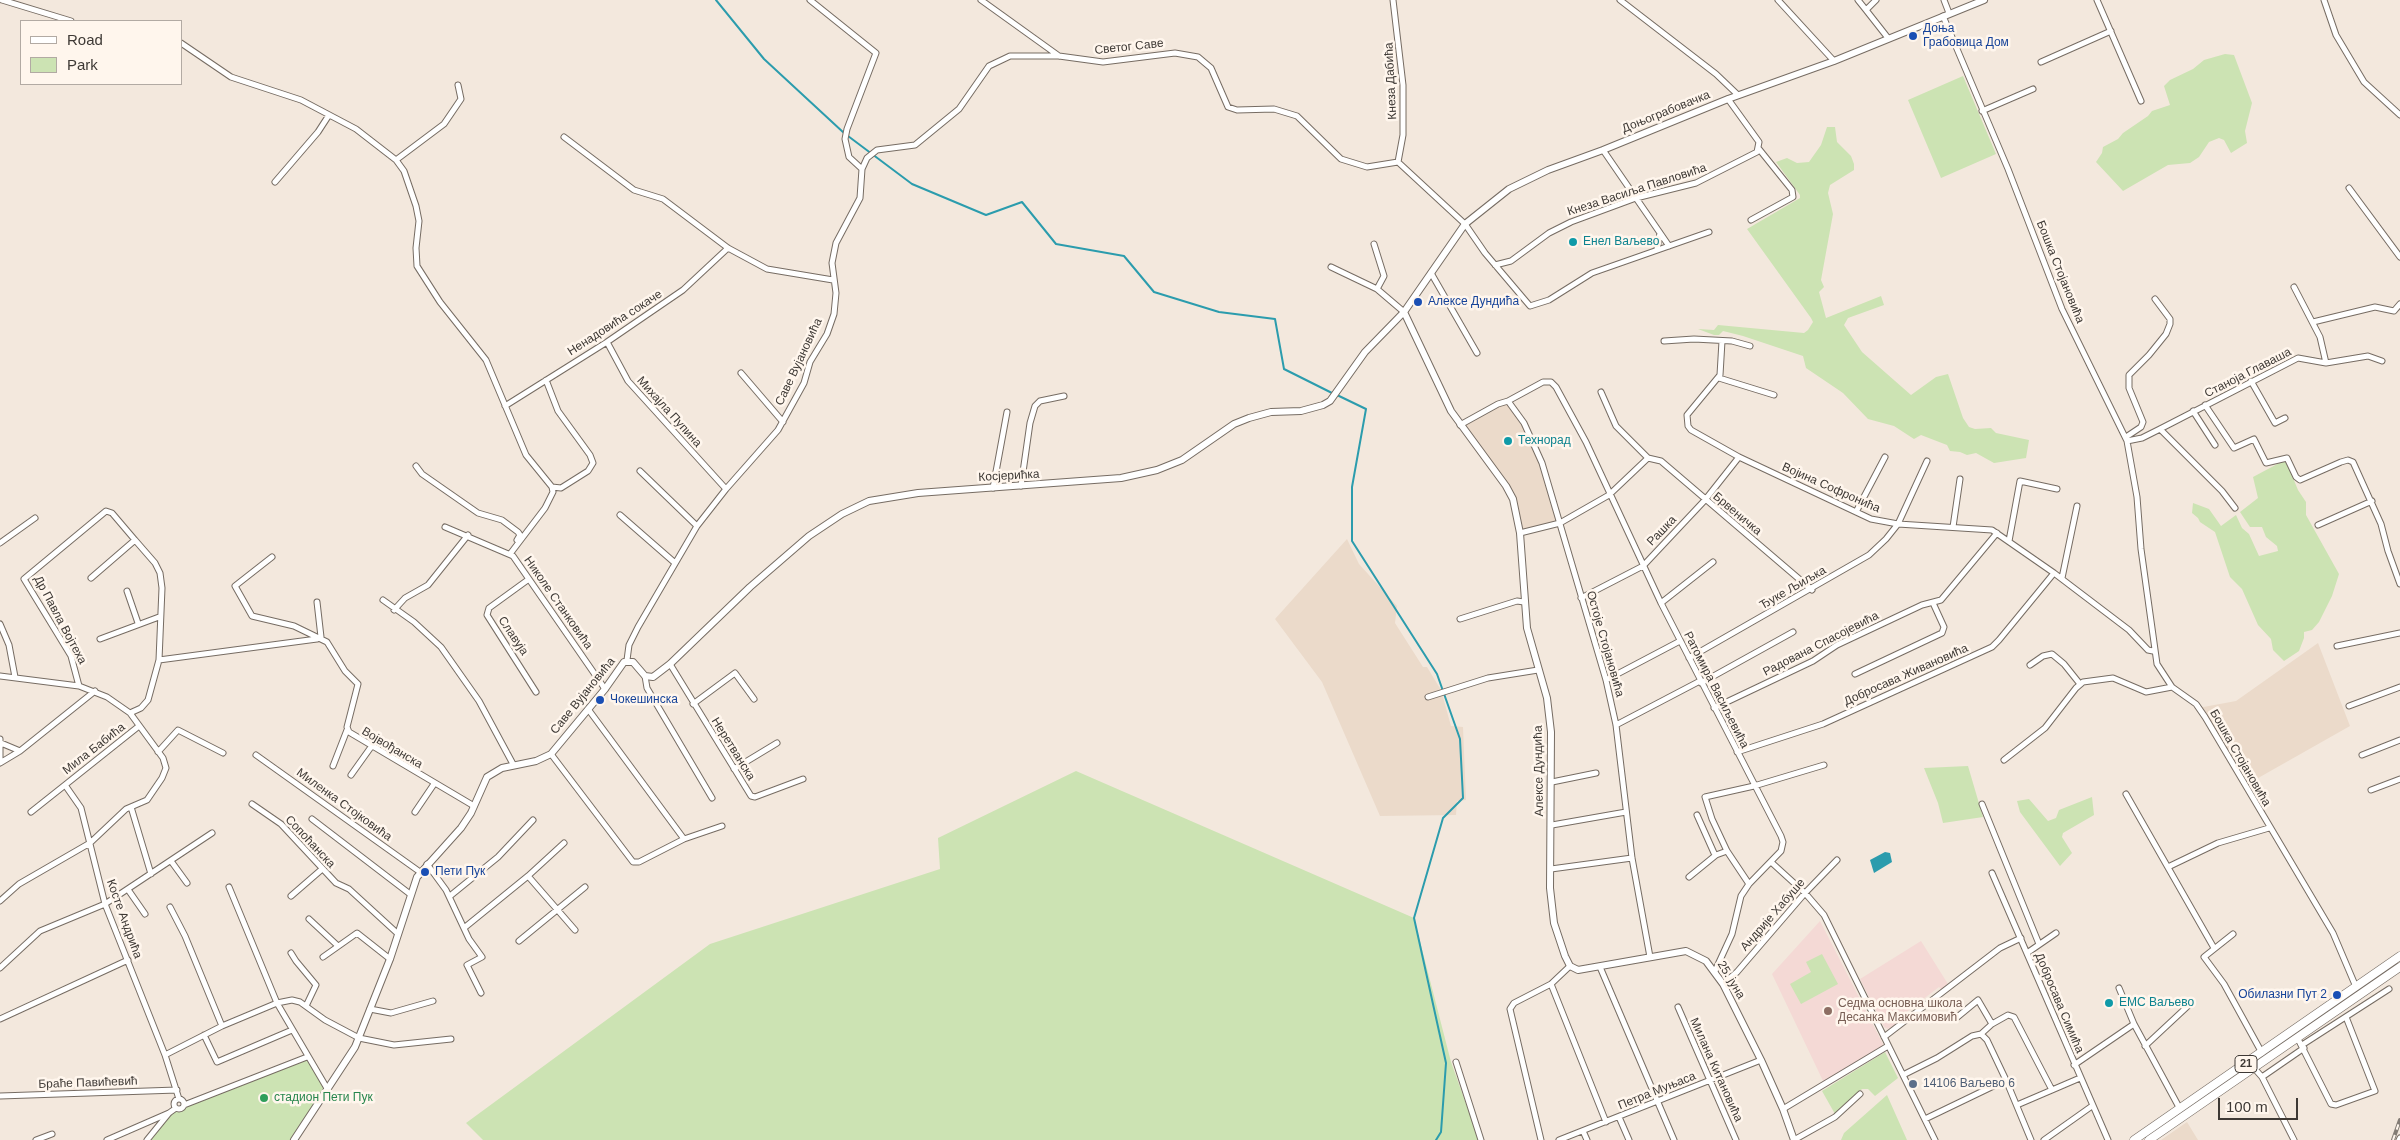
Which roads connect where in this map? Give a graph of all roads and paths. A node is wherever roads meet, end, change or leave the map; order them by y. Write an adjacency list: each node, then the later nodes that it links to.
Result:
1 (2, 0): 15 (street)
2 (810, 0): 36 (street)
3 (981, 0): 19 (street)
4 (1393, 0): 35 (street, Кнеза Дабића)
5 (1620, 0): 24 (street)
6 (1778, 0): 20 (street)
7 (1858, 0): 13 (street)
8 (1876, 0): 13 (street)
9 (1944, 0): 14 (street, Бошка Стојановића)
10 (1984, 0): 14 (street, Доњограбовачка)
11 (2097, 0): 16 (street)
12 (2324, 0): 29 (street)
13 (1866, 10): 17 (street)
14 (1946, 15): 17 (street, Доњограбовачка); 27 (street, Бошка Стојановића)
15 (68, 20)
16 (2111, 31): 21 (street); 26 (street)
17 (1888, 38): 20 (street, Доњограбовачка)
18 (182, 44): 28 (street)
19 (1059, 56): 32 (street, Светог Саве); 35 (street, Светог Саве)
20 (1834, 61): 24 (street, Доњограбовачка)
21 (2041, 62)
22 (458, 85): 34 (street)
23 (2034, 89): 27 (street)
24 (1738, 95): 25 (street, Доњограбовачка)
25 (1728, 99): 31 (street); 33 (street, Доњограбовачка)
26 (2141, 101)
27 (1982, 111): 82 (street, Бошка Стојановића)
28 (329, 114): 34 (street); 37 (street)
29 (2400, 115)
30 (564, 137): 46 (street)
31 (1759, 149): 39 (street, Кнеза Васиља Павловића); 40 (street)
32 (877, 150): 36 (street, Саве Вујановића)
33 (1603, 150): 39 (street); 41 (street, Доњограбовачка)
34 (396, 160): 75 (street)
35 (1398, 162): 41 (street)
36 (862, 169): 52 (street, Саве Вујановића)
37 (275, 182)
38 (2349, 188): 48 (street)
39 (1636, 198): 43 (street); 49 (street, Кнеза Васиља Павловића)
40 (1751, 220)
41 (1465, 224): 49 (street); 51 (street, Доњограбовачка)
42 (1708, 232): 45 (street)
43 (1660, 233): 45 (street); 47 (street)
44 (1374, 244): 54 (street)
45 (1669, 246): 47 (street)
46 (728, 248): 52 (street); 61 (street, Ненадовића сокаче)
47 (1657, 249): 49 (street)
48 (2400, 257)
49 (1495, 265)
50 (1331, 267): 54 (street)
51 (1431, 273): 57 (street, Доњограбовачка); 63 (street)
52 (833, 280): 79 (street, Саве Вујановића)
53 (2294, 287): 58 (street)
54 (1377, 289): 57 (street)
55 (2155, 299): 82 (street)
56 (2400, 304): 58 (street)
57 (1404, 312): 80 (street, Алексе Дундића); 91 (street, Косјерићка)
58 (2313, 322): 65 (street)
59 (1664, 341): 60 (street)
60 (1722, 341): 62 (street); 67 (street)
61 (607, 342): 68 (street, Ненадовића сокаче); 94 (street, Михајла Пупина)
62 (1750, 346)
63 (1477, 353)
64 (2382, 362): 65 (street, Станоја Главаша)
65 (2326, 363): 69 (street, Станоја Главаша)
66 (741, 373): 79 (street)
67 (1719, 378): 71 (street); 84 (street, Војина Софронића)
68 (546, 380): 75 (street, Ненадовића сокаче); 92 (street)
69 (2251, 381): 74 (street, Станоја Главаша); 78 (street)
70 (1601, 392): 86 (street, Брвеничка)
71 (1774, 395)
72 (1064, 396): 91 (street)
73 (1508, 401): 80 (street); 96 (street, Ратомира Васиљевића); 104 (street, Остоје Стојановића)
74 (2205, 405): 77 (street, Станоја Главаша); 98 (street)
75 (505, 406): 92 (street)
76 (1007, 412): 93 (street)
77 (2193, 412): 81 (street, Станоја Главаша); 83 (street)
78 (2286, 418)
79 (783, 422): 94 (street, Саве Вујановића)
80 (1460, 425): 110 (street, Алексе Дундића)
81 (2160, 429): 82 (street, Станоја Главаша); 100 (street)
82 (2127, 439): 145 (street, Бошка Стојановића)
83 (2215, 446)
84 (1739, 457): 97 (street, Рашка); 101 (street, Војина Софронића)
85 (1885, 457): 101 (street)
86 (1648, 458): 96 (street); 97 (street, Брвеничка)
87 (1927, 461): 105 (street, Ђуке Љиљка)
88 (416, 466): 116 (street)
89 (640, 471): 107 (street)
90 (1960, 479): 109 (street)
91 (1021, 486): 93 (street, Косјерићка)
92 (552, 487): 116 (street)
93 (993, 488): 149 (street, Косјерићка)
94 (726, 489): 107 (street, Саве Вујановића)
95 (2057, 489): 114 (street)
96 (1609, 495): 104 (street); 120 (street, Ратомира Васиљевића)
97 (1706, 500): 120 (street, Рашка); 126 (street, Брвеничка)
98 (2372, 500): 106 (street); 125 (street)
99 (2077, 506): 123 (street)
100 (2235, 508)
101 (1856, 512): 105 (street, Војина Софронића)
102 (620, 515): 119 (street)
103 (35, 518): 115 (street)
104 (1560, 523): 110 (street); 128 (street, Остоје Стојановића)
105 (1898, 524): 109 (street, Војина Софронића); 126 (street, Ђуке Љиљка)
106 (2318, 525)
107 (697, 526): 119 (street, Саве Вујановића)
108 (445, 527): 112 (street)
109 (1953, 527): 111 (street, Војина Софронића)
110 (1520, 533): 131 (street, Алексе Дундића)
111 (1997, 533): 114 (street, Војина Софронића); 133 (street, Радована Спасојевића)
112 (468, 535): 116 (street); 134 (street)
113 (135, 540): 122 (street); 135 (street); 159 (street, Др Павла Војтеха)
114 (2009, 541): 121 (street, Војина Софронића)
115 (0, 543)
116 (512, 552): 124 (street, Николе Станковића)
117 (272, 556): 141 (street)
118 (1713, 562): 132 (street)
119 (675, 563): 148 (street, Саве Вујановића)
120 (1643, 566): 128 (street, Рашка); 132 (street, Ратомира Васиљевића)
121 (2054, 572): 123 (street, Војина Софронића); 182 (street, Добросава Живановића)
122 (91, 578)
123 (2062, 578): 145 (street, Војина Софронића)
124 (529, 579): 162 (street, Николе Станковића); 164 (street, Славуја)
125 (2400, 584)
126 (1812, 590): 146 (street, Ђуке Љиљка)
127 (127, 591): 137 (street)
128 (1581, 598): 156 (street, Остоје Стојановића)
129 (383, 600): 134 (street)
130 (317, 602): 141 (street)
131 (1524, 602): 136 (street); 151 (street, Алексе Дундића)
132 (1661, 603): 143 (street, Ратомира Васиљевића)
133 (1933, 603): 152 (street); 169 (street, Радована Спасојевића)
134 (394, 610): 189 (street)
135 (159, 617): 137 (street); 147 (street)
136 (1460, 619)
137 (138, 623): 142 (street)
138 (0, 624): 155 (street)
139 (1793, 632): 157 (street)
140 (2400, 633): 144 (street)
141 (321, 637): 147 (street); 174 (street, Војвођанска)
142 (100, 639)
143 (1680, 641): 146 (street, Ратомира Васиљевића); 156 (street)
144 (2337, 646)
145 (2153, 651): 160 (street, Бошка Стојановића)
146 (1689, 658): 157 (street, Ратомира Васиљевића)
147 (159, 660): 171 (street)
148 (627, 660): 154 (street); 162 (street, Саве Вујановића)
149 (670, 664): 154 (street, Косјерићка); 167 (street, Неретванска)
150 (2030, 665): 158 (street)
151 (1538, 670): 165 (street); 197 (street, Алексе Дундића)
152 (1855, 674)
153 (0, 676): 155 (street)
154 (645, 676): 203 (street)
155 (15, 677): 159 (street)
156 (1606, 680): 172 (street, Остоје Стојановића)
157 (1700, 682): 169 (street, Ратомира Васиљевића); 172 (street)
158 (2080, 684): 160 (street); 187 (street)
159 (79, 686): 163 (street)
160 (2172, 687): 216 (street, Бошка Стојановића)
161 (2400, 687): 168 (street)
162 (605, 689): 170 (street, Саве Вујановића)
163 (95, 691): 171 (street); 180 (street)
164 (536, 692)
165 (1428, 697)
166 (754, 699): 167 (street)
167 (693, 704): 192 (street, Неретванска)
168 (2349, 706)
169 (1714, 708): 182 (street, Ратомира Васиљевића)
170 (588, 710): 184 (street, Саве Вујановића); 218 (street)
171 (130, 713): 173 (street)
172 (1616, 725): 210 (street, Остоје Стојановића)
173 (140, 726): 181 (street); 199 (street, Мила Бабића)
174 (347, 730): 179 (street, Војвођанска); 191 (street)
175 (0, 739): 177 (street)
176 (2400, 740): 186 (street)
177 (1, 743): 180 (street); 188 (street)
178 (777, 743): 192 (street)
179 (371, 747): 194 (street); 198 (street, Војвођанска)
180 (20, 751): 188 (street)
181 (158, 752): 183 (street); 207 (street)
182 (1737, 752): 200 (street, Ратомира Васиљевића)
183 (223, 753)
184 (550, 754): 189 (street, Саве Вујановића); 218 (street)
185 (256, 755): 231 (street, Миленка Стојковића)
186 (2362, 755)
187 (2004, 760)
188 (0, 761)
189 (513, 764): 206 (street, Саве Вујановића)
190 (1824, 765): 200 (street)
191 (333, 766)
192 (734, 769): 195 (street, Неретванска)
193 (1596, 773): 197 (street)
194 (351, 775)
195 (803, 779)
196 (2400, 779): 201 (street)
197 (1552, 782): 214 (street, Алексе Дундића)
198 (434, 784): 206 (street, Војвођанска); 209 (street)
199 (65, 785): 208 (street); 219 (street, Мила Бабића)
200 (1754, 786): 221 (street); 226 (street, Ратомира Васиљевића)
201 (2371, 790)
202 (2126, 794): 228 (street)
203 (712, 798)
204 (252, 804): 230 (street, Сопоћанска)
205 (1982, 804): 258 (street)
206 (474, 806): 227 (street, Саве Вујановића)
207 (131, 807): 219 (street); 233 (street)
208 (30, 812)
209 (415, 812)
210 (1626, 812): 214 (street); 223 (street, Остоје Стојановића)
211 (1697, 816): 222 (street)
212 (312, 819): 242 (street)
213 (533, 820): 244 (street)
214 (1552, 825): 229 (street, Алексе Дундића)
215 (722, 826): 218 (street)
216 (2269, 828): 228 (street); 278 (street, Бошка Стојановића)
217 (212, 833): 225 (street)
218 (684, 839)
219 (90, 842): 245 (street); 246 (street, Косте Андрића)
220 (564, 843): 234 (street)
221 (1728, 850): 222 (street); 237 (street)
222 (1716, 855): 235 (street)
223 (1632, 858): 229 (street); 264 (street, Остоје Стојановића)
224 (1837, 860): 241 (street, Андрије Хабуше)
225 (171, 861): 233 (street); 236 (street)
226 (1771, 862): 237 (street, Ратомира Васиљевића); 241 (street)
227 (427, 864): 231 (street, Саве Вујановића); 244 (street)
228 (2168, 867): 260 (street)
229 (1551, 869): 268 (street, Алексе Дундића)
230 (321, 870): 243 (street); 253 (street, Сопоћанска)
231 (420, 872): 242 (street, Саве Вујановића)
232 (1992, 873): 256 (street, Добросава Симића)
233 (150, 874): 240 (street)
234 (528, 876): 248 (street); 251 (street)
235 (1689, 877)
236 (187, 884)
237 (1749, 884): 272 (street, Ратомира Васиљевића)
238 (229, 887): 280 (street)
239 (585, 887): 248 (street)
240 (128, 891): 246 (street); 249 (street)
241 (1805, 893): 274 (street, Андрије Хабуше); 296 (street)
242 (410, 894): 253 (street, Саве Вујановића)
243 (291, 896)
244 (450, 896): 251 (street)
245 (0, 901)
246 (105, 904): 267 (street, Косте Андрића); 269 (street)
247 (170, 907): 291 (street)
248 (559, 909): 252 (street); 257 (street)
249 (146, 914)
250 (309, 919): 259 (street)
251 (464, 928): 277 (street)
252 (575, 930)
253 (397, 933): 266 (street, Саве Вујановића)
254 (2056, 933): 258 (street)
255 (2233, 934): 260 (street)
256 (2020, 938): 262 (street, Добросава Симића); 296 (street)
257 (519, 941)
258 (2039, 944): 262 (street)
259 (338, 946): 265 (street); 266 (street)
260 (2214, 948): 301 (street)
261 (292, 953): 282 (street)
262 (2027, 953): 306 (street, Добросава Симића)
263 (2400, 956): 278 (main road, 21)
264 (1650, 957): 270 (street, 25. јуна); 272 (street, 25. јуна)
265 (323, 958)
266 (390, 959): 285 (street, Саве Вујановића)
267 (128, 960): 288 (street); 302 (street, Косте Андрића)
268 (1570, 966): 270 (street, 25. јуна); 273 (street)
269 (0, 968)
270 (1600, 968): 319 (street)
271 (2398, 969): 278 (main road, 21)
272 (1715, 971): 274 (street, 25. јуна)
273 (1551, 984): 329 (street); 339 (street)
274 (1723, 984): 304 (street, 25. јуна)
275 (2119, 988): 290 (street)
276 (2389, 989): 284 (street)
277 (481, 992)
278 (2356, 994): 284 (street, Бошка Стојановића); 298 (main road, 21); 301 (main road, 21)
279 (433, 1001): 285 (street)
280 (277, 1003): 282 (street); 291 (street); 292 (street)
281 (2189, 1005): 300 (street)
282 (306, 1006): 295 (street)
283 (1678, 1007): 312 (street, Милана Китановића)
284 (2360, 1007): 286 (street)
285 (370, 1009): 295 (street, Саве Вујановића)
286 (2346, 1016): 298 (street); 298 (street)
287 (1954, 1019): 289 (street)
288 (0, 1020)
289 (1992, 1024): 294 (street); 315 (street)
290 (2134, 1024): 300 (street); 306 (street)
291 (222, 1026): 293 (street)
292 (292, 1030): 293 (street); 303 (street)
293 (204, 1034): 302 (street)
294 (1981, 1034): 308 (street); 311 (street)
295 (359, 1038): 297 (street); 314 (street, Саве Вујановића)
296 (1884, 1038): 299 (street)
297 (451, 1039)
298 (2301, 1044): 307 (main road, 21); 309 (street)
299 (1888, 1046): 308 (street); 324 (street)
300 (2146, 1046): 325 (street)
301 (2262, 1053): 325 (main road, 21)
302 (165, 1055): 313 (street, Косте Андрића)
303 (307, 1057): 314 (street); 320 (street)
304 (1761, 1060): 312 (street, Петра Муњаса); 324 (street, 25. јуна)
305 (1456, 1062): 338 (street)
306 (2074, 1065): 310 (street, Добросава Симића)
307 (2254, 1068): 309 (street); 351 (main road, 21)
308 (1903, 1075): 328 (street)
309 (2262, 1077): 352 (street)
310 (2080, 1078): 315 (street); 322 (street, Добросава Симића)
311 (2006, 1080): 321 (street); 328 (street)
312 (1710, 1081): 319 (street, Петра Муњаса); 344 (street, Милана Китановића)
313 (177, 1090): 317 (street, Браће Павићевић); 318 (street, Косте Андрића)
314 (328, 1090): 337 (street, Саве Вујановића)
315 (2052, 1090): 321 (street)
316 (1860, 1094): 345 (street, 25. јуна)
317 (0, 1096)
318 (179, 1099): 320 (street); 323 (street)
319 (1657, 1102): 327 (street, Петра Муњаса); 343 (street)
320 (184, 1105): 323 (street)
321 (2016, 1106): 347 (street)
322 (2092, 1106): 348 (street); 349 (street, Добросава Симића)
323 (176, 1108): 326 (street)
324 (1783, 1109): 345 (street, 25. јуна)
325 (2180, 1109): 350 (main road, 21)
326 (169, 1113): 330 (street); 333 (street)
327 (1619, 1117): 329 (street, Петра Муњаса); 342 (street)
328 (1925, 1119): 346 (street)
329 (1606, 1122): 331 (street, Петра Муњаса)
330 (146, 1124): 333 (street); 335 (street)
331 (1583, 1131): 340 (street, Петра Муњаса); 341 (street)
332 (52, 1134): 334 (street)
333 (152, 1134): 336 (street)
334 (36, 1140)
335 (106, 1140)
336 (148, 1140)
337 (294, 1140)
338 (1480, 1140)
339 (1541, 1140)
340 (1559, 1140)
341 (1587, 1140)
342 (1629, 1140)
343 (1674, 1140)
344 (1736, 1140)
345 (1794, 1140)
346 (1935, 1140)
347 (2031, 1140)
348 (2044, 1140)
349 (2108, 1140)
350 (2134, 1140)
351 (2149, 1140)
352 (2294, 1140)

